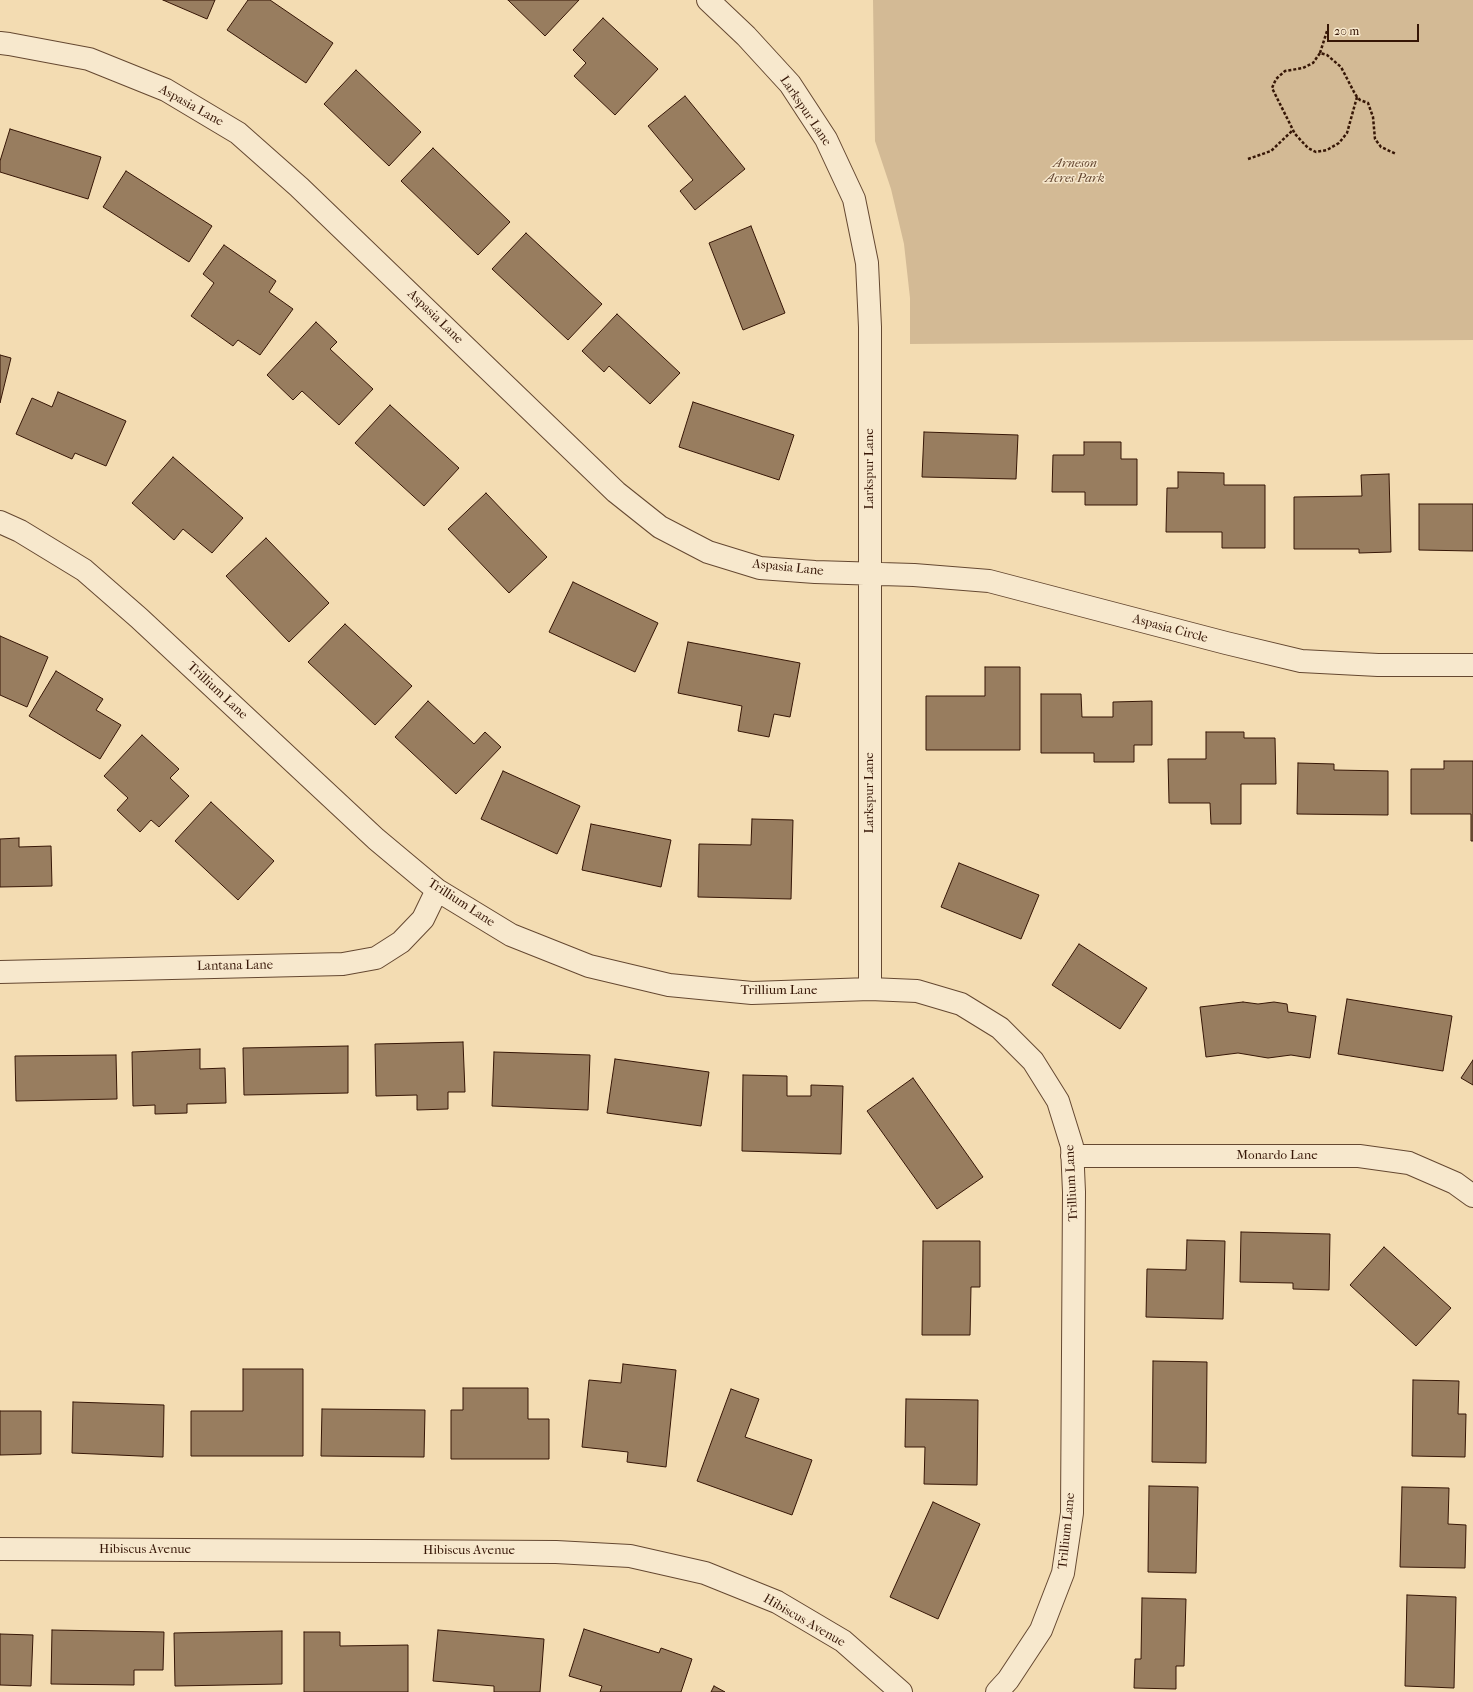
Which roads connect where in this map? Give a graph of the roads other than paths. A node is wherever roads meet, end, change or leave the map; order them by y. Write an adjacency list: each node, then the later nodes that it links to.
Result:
1 (708, 0): 4 (street, Larkspur Lane)
2 (0, 43): 4 (street, Aspasia Lane)
3 (0, 522): 6 (street, Trillium Lane)
4 (870, 573): 5 (street, Aspasia Circle); 8 (street, Larkspur Lane)
5 (1473, 665)
6 (437, 890): 7 (street, Lantana Lane); 8 (street, Trillium Lane)
7 (0, 972)
8 (870, 989): 9 (street, Trillium Lane)
9 (1072, 1156): 10 (street, Monardo Lane); 13 (street, Trillium Lane)
10 (1473, 1196)
11 (0, 1549): 12 (street, Hibiscus Avenue)
12 (901, 1692)
13 (997, 1692)

